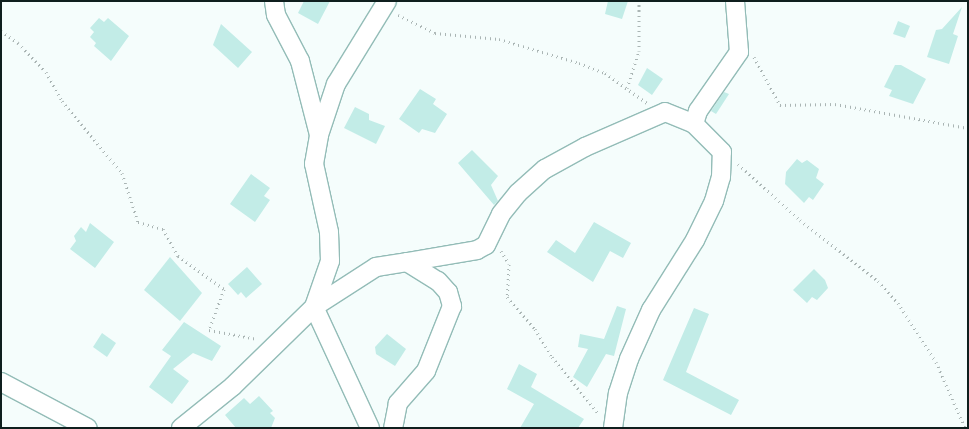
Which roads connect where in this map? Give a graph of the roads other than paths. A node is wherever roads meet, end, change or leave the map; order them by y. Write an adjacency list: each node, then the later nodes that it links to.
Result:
1 (274, 1): 5 (street)
2 (735, 1): 4 (street)
3 (385, 4): 5 (street)
4 (694, 124): 6 (street); 9 (street)
5 (319, 135): 7 (street)
6 (407, 262): 7 (street); 13 (street)
7 (314, 307): 11 (street); 12 (street)
8 (1, 382): 10 (street)
9 (608, 424)
10 (88, 428)
11 (181, 428)
12 (370, 428)
13 (393, 428)

